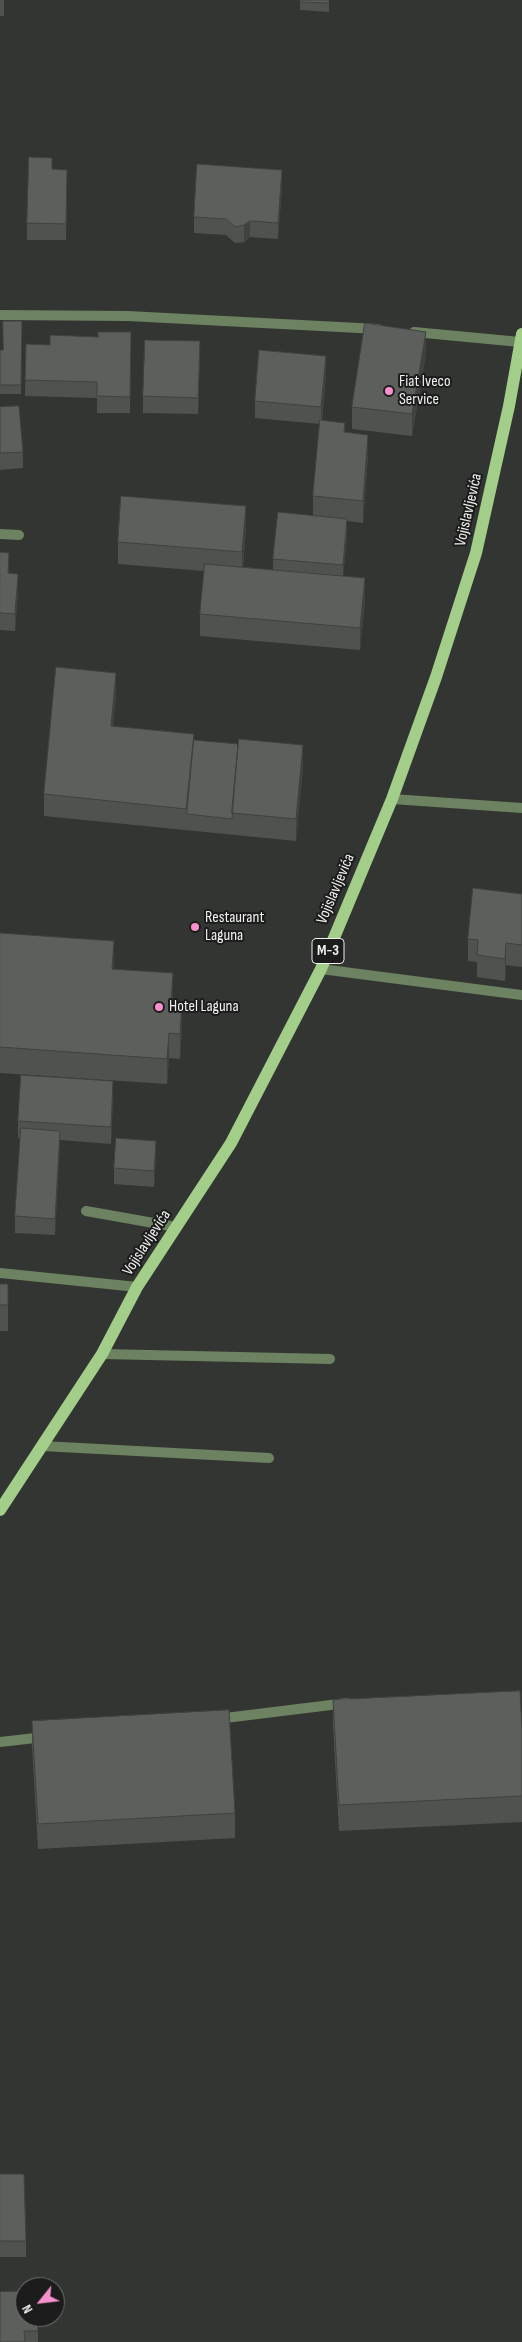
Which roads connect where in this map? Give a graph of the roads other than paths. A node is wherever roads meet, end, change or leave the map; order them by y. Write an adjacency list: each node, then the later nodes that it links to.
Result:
1 (0, 315): 2 (street)
2 (388, 330)
3 (406, 332): 4 (street)
4 (521, 338): 7 (main road, Vojislavljevića / M-3)
5 (0, 534): 6 (street)
6 (19, 536)
7 (392, 798): 8 (street); 9 (main road, Vojislavljevića / M-3)
8 (522, 808)
9 (321, 969): 10 (street); 12 (main road, Vojislavljevića / M-3)
10 (522, 995)
11 (86, 1211): 12 (street)
12 (176, 1227): 14 (main road, Vojislavljevića / M-3)
13 (0, 1273): 14 (street)
14 (137, 1287): 15 (main road, Vojislavljevića / M-3)
15 (102, 1354): 16 (street); 17 (main road, Vojislavljevića / M-3)
16 (330, 1359)
17 (42, 1446): 18 (street); 19 (main road, Vojislavljevića / M-3)
18 (269, 1458)
19 (0, 1510)
20 (356, 1702): 21 (street)
21 (208, 1720)
22 (60, 1736): 23 (street)
23 (0, 1742)

